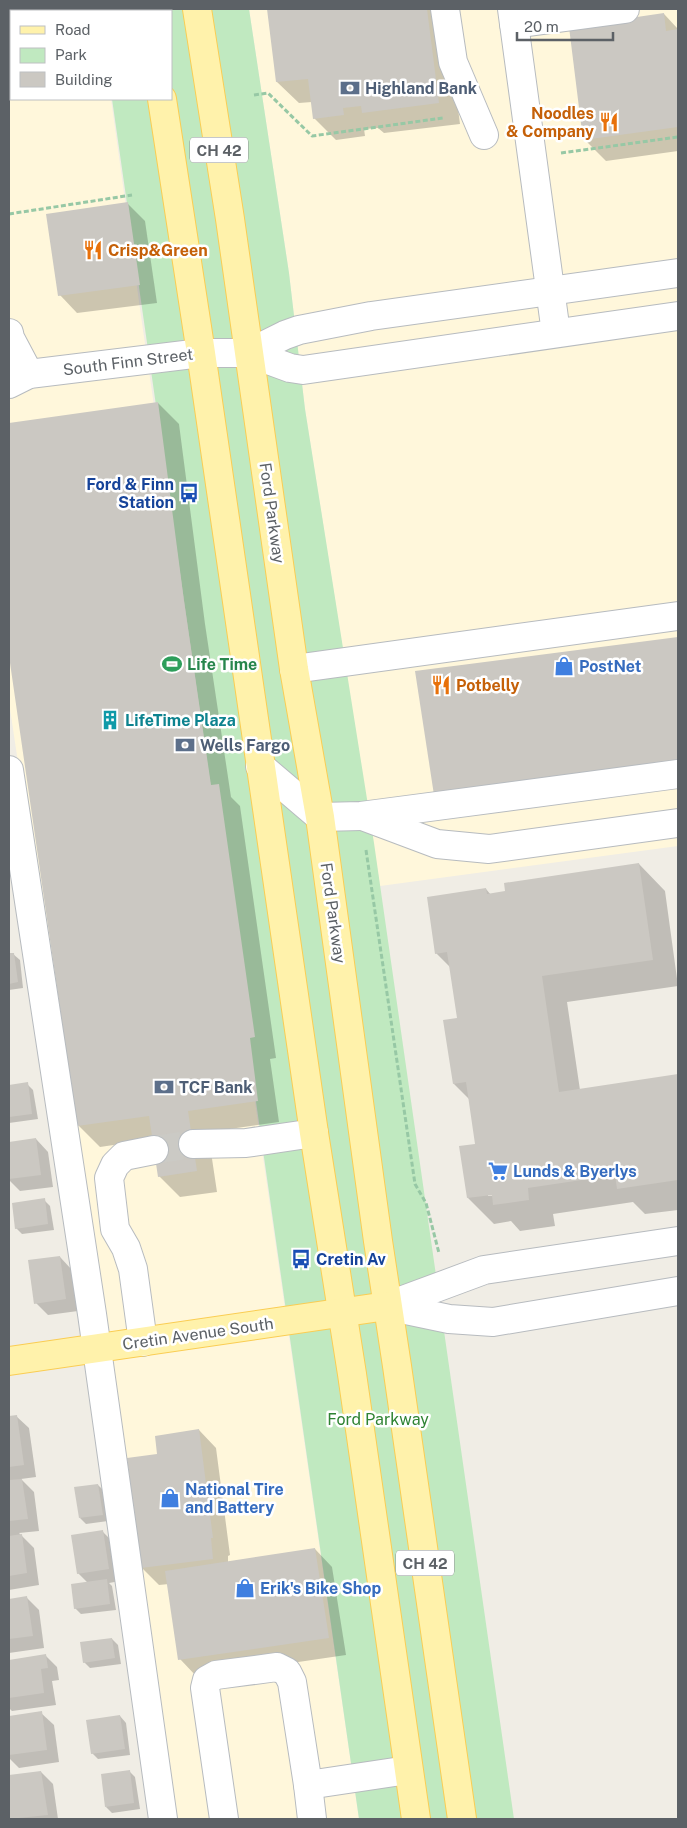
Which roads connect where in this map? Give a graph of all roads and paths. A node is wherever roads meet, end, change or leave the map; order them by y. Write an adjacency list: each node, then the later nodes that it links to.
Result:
1 (197, 9): 18 (main road, Ford Parkway / CH 42)
2 (445, 9): 7 (street)
3 (625, 9): 4 (street)
4 (513, 16): 13 (street)
5 (254, 95): 7 (path)
6 (162, 100): 17 (main road, CH 42)
7 (479, 124)
8 (678, 137): 9 (path)
9 (560, 154)
10 (132, 195): 11 (path)
11 (9, 214)
12 (678, 273): 13 (street)
13 (550, 291): 16 (street); 18 (street)
14 (678, 316): 16 (street)
15 (9, 333): 19 (street)
16 (556, 334): 18 (street)
17 (201, 353): 18 (street, South Finn Street); 19 (street, South Finn Street); 22 (main road, CH 42)
18 (249, 353): 21 (main road, Ford Parkway / CH 42)
19 (19, 379)
20 (678, 616): 21 (street)
21 (294, 669): 26 (main road, Ford Parkway / CH 42)
22 (260, 766): 26 (street); 28 (main road, CH 42)
23 (9, 770): 37 (street)
24 (678, 774): 25 (street)
25 (361, 816): 26 (street); 27 (street); 32 (path)
26 (320, 817): 34 (main road, Ford Parkway / CH 42)
27 (678, 822)
28 (314, 1133): 29 (street); 35 (main road, CH 42)
29 (193, 1144)
30 (154, 1150): 36 (street)
31 (678, 1241): 34 (street, Cretin Avenue South)
32 (441, 1259)
33 (678, 1292): 34 (street, Cretin Avenue South)
34 (387, 1306): 35 (main road, Cretin Avenue South); 45 (main road, Ford Parkway / CH 42)
35 (341, 1313): 36 (main road, Cretin Avenue South); 39 (main road, CH 42)
36 (143, 1342): 37 (main road, Cretin Avenue South)
37 (97, 1348): 38 (main road, Cretin Avenue South); 41 (street)
38 (9, 1361)
39 (408, 1770): 40 (street); 44 (main road, CH 42)
40 (308, 1785): 42 (street); 43 (street)
41 (163, 1819)
42 (224, 1819)
43 (312, 1819)
44 (416, 1819)
45 (462, 1819)

